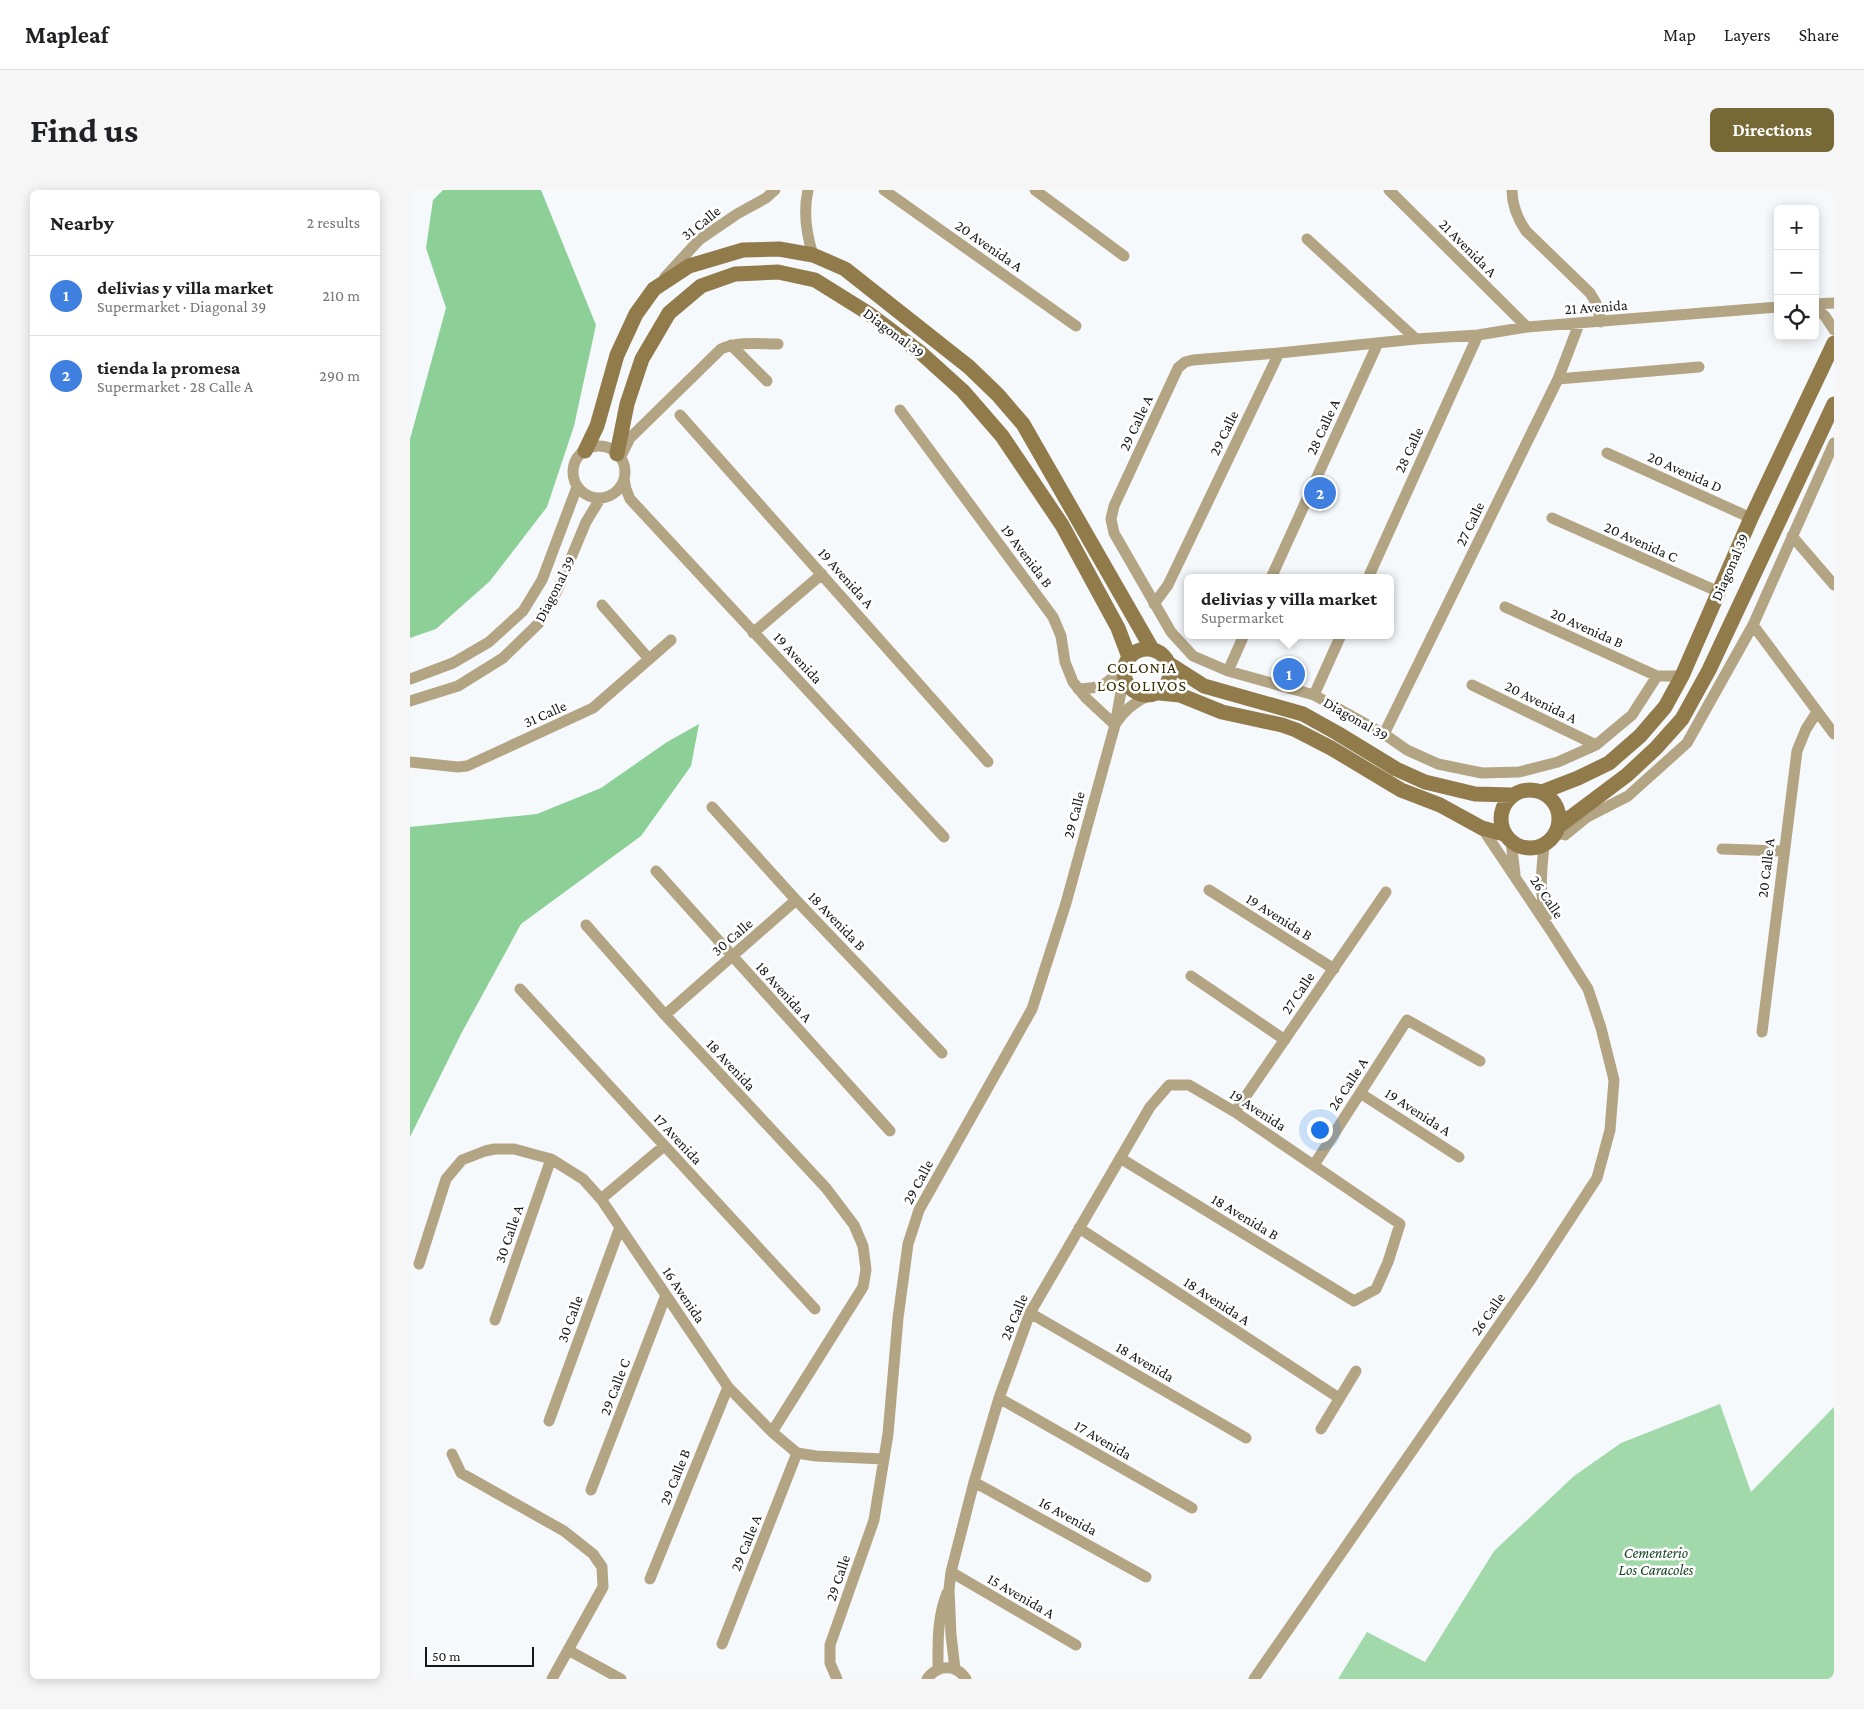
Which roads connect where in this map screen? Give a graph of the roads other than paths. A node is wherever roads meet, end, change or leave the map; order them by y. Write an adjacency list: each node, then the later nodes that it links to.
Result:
1 (775, 190): 10 (street, 31 Calle)
2 (808, 190): 8 (street)
3 (884, 190): 17 (street, 20 Avenida A)
4 (1035, 190): 9 (street)
5 (1389, 190): 18 (street, 21 Avenida A)
6 (1512, 190): 15 (street)
7 (1307, 239): 21 (street)
8 (813, 254): 10 (street, Diagonal 39); 60 (street, Diagonal 39)
9 (1124, 256)
10 (654, 289): 35 (street)
11 (1834, 303): 12 (street)
12 (1819, 305)
13 (1774, 307): 15 (street, 21 Avenida)
14 (1819, 310): 19 (street)
15 (1601, 322): 16 (street, 21 Avenida)
16 (1579, 324): 18 (street, 21 Avenida); 29 (street, 27 Calle)
17 (1076, 326)
18 (1526, 327): 20 (street, 21 Avenida)
19 (1834, 330)
20 (1478, 335): 21 (street, 21 Avenida); 49 (street, 28 Calle)
21 (1416, 338): 22 (street, 21 Avenida)
22 (1378, 343): 26 (street, 21 Avenida); 48 (street, 28 Calle A)
23 (1834, 343): 45 (street, Diagonal 39)
24 (778, 344): 25 (street)
25 (731, 345): 30 (street); 37 (street)
26 (1279, 354): 27 (street, 21 Avenida); 52 (street, 29 Calle)
27 (1193, 360): 43 (street, 29 Calle A)
28 (1699, 367): 29 (street)
29 (1558, 379): 75 (street, 27 Calle)
30 (767, 381)
31 (1834, 404): 84 (street, Diagonal 39)
32 (900, 410): 69 (street, 19 Avenida B)
33 (680, 415): 47 (street, 19 Avenida A)
34 (1834, 443): 46 (street)
35 (585, 451): 37 (street); 39 (street)
36 (1606, 453): 45 (street, 20 Avenida D)
37 (618, 455): 38 (street); 63 (street, Diagonal 39)
38 (624, 479): 40 (street); 42 (street, 19 Avenida)
39 (577, 487): 41 (street); 67 (street, Diagonal 39)
40 (614, 494): 41 (street); 42 (street, 19 Avenida)
41 (600, 499): 72 (street, Diagonal 39)
42 (630, 499): 56 (street, 19 Avenida)
43 (1114, 506): 52 (street, Diagonal 39)
44 (1552, 518): 51 (street, 20 Avenida C)
45 (1751, 518): 51 (street, Diagonal 39)
46 (1792, 536): 50 (street); 55 (street)
47 (822, 574): 56 (street); 79 (street, 19 Avenida A)
48 (1273, 574)
49 (1370, 574)
50 (1834, 585)
51 (1719, 592): 66 (street, Diagonal 39)
52 (1154, 604): 64 (street, Diagonal 39)
53 (602, 606): 61 (street)
54 (1504, 607): 65 (street, 20 Avenida B)
55 (1752, 625): 73 (street); 84 (street)
56 (754, 633): 85 (street, 19 Avenida)
57 (1242, 639): 64 (street)
58 (1339, 639): 71 (street)
59 (671, 640): 61 (street, 31 Calle)
60 (1152, 649): 62 (street); 63 (street)
61 (649, 659): 78 (street, 31 Calle)
62 (1168, 662): 70 (street); 81 (street, Diagonal 39)
63 (1126, 666): 69 (street); 70 (street); 74 (street, 29 Calle)
64 (1228, 671): 71 (street, Diagonal 39)
65 (1657, 676): 66 (street); 77 (street, Diagonal 39)
66 (1682, 676): 80 (street, Diagonal 39)
67 (410, 678)
68 (1472, 685): 77 (street, 20 Avenida A)
69 (1078, 689): 74 (street, 19 Avenida B)
70 (1153, 694): 74 (street, 29 Calle); 83 (street)
71 (1314, 695): 75 (street, Diagonal 39)
72 (410, 701)
73 (1817, 712): 76 (street); 89 (street, 20 Calle A)
74 (1115, 725): 134 (street, 29 Calle)
75 (1384, 734): 77 (street, Diagonal 39)
76 (1834, 734)
77 (1596, 745)
78 (410, 762)
79 (988, 762)
80 (1542, 792): 81 (street); 84 (street)
81 (1512, 795): 86 (street)
82 (712, 807): 94 (street, 18 Avenida B)
83 (1482, 828): 86 (street); 91 (street, 26 Calle)
84 (1557, 830): 87 (street)
85 (944, 837)
86 (1508, 838): 87 (street); 91 (street, 26 Calle)
87 (1544, 845): 96 (street, 26 Calle)
88 (1722, 850): 89 (street)
89 (1783, 851): 102 (street, 20 Calle A)
90 (656, 871): 97 (street, 18 Avenida A)
91 (1515, 876): 96 (street, 26 Calle)
92 (1209, 890): 98 (street, 19 Avenida B)
93 (1386, 892): 98 (street, 27 Calle)
94 (796, 900): 97 (street, 30 Calle); 104 (street, 18 Avenida B)
95 (586, 925): 101 (street, 18 Avenida)
96 (1554, 934): 152 (street, 26 Calle)
97 (732, 957): 101 (street, 30 Calle); 109 (street, 18 Avenida A)
98 (1334, 969): 103 (street, 27 Calle)
99 (1191, 976): 103 (street)
100 (520, 989): 110 (street, 17 Avenida)
101 (665, 1016): 130 (street, 18 Avenida)
102 (1762, 1032)
103 (1285, 1040): 108 (street, 27 Calle)
104 (942, 1053)
105 (1480, 1061): 107 (street, 26 Calle A)
106 (1169, 1085): 108 (street, 19 Avenida); 112 (street, 28 Calle)
107 (1360, 1092): 111 (street, 19 Avenida A); 114 (street, 26 Calle A)
108 (1236, 1112): 114 (street, 19 Avenida)
109 (890, 1131)
110 (664, 1146): 115 (street); 121 (street, 17 Avenida)
111 (1459, 1157)
112 (1120, 1158): 116 (street, 18 Avenida B); 118 (street, 28 Calle)
113 (551, 1159): 115 (street, 16 Avenida); 119 (street, 16 Avenida); 123 (street, 30 Calle A)
114 (1314, 1165): 116 (street, 19 Avenida)
115 (601, 1199): 117 (street, 16 Avenida)
116 (1400, 1224)
117 (620, 1227): 120 (street, 16 Avenida); 128 (street, 30 Calle)
118 (1079, 1228): 122 (street, 28 Calle); 127 (street, 18 Avenida A)
119 (419, 1264)
120 (666, 1295): 125 (street, 16 Avenida); 136 (street, 29 Calle C)
121 (814, 1309)
122 (1030, 1313): 126 (street, 28 Calle); 131 (street, 18 Avenida)
123 (495, 1320)
124 (1356, 1371): 127 (street)
125 (728, 1387): 130 (street, 16 Avenida); 140 (street, 29 Calle B)
126 (999, 1398): 135 (street, 28 Calle); 137 (street, 17 Avenida)
127 (1339, 1398): 129 (street)
128 (549, 1421)
129 (1321, 1429)
130 (772, 1432): 132 (street, 16 Avenida)
131 (1246, 1438)
132 (798, 1453): 134 (street); 142 (street, 29 Calle A)
133 (452, 1454): 144 (street)
134 (884, 1459): 147 (street, 29 Calle)
135 (974, 1482): 138 (street, 28 Calle); 139 (street, 16 Avenida)
136 (591, 1490)
137 (1192, 1508)
138 (951, 1572): 141 (street, 28 Calle); 143 (street, 15 Avenida A)
139 (1146, 1577)
140 (650, 1579)
141 (949, 1589): 145 (street, 28 Calle); 146 (street, 28 Calle)
142 (722, 1644)
143 (1076, 1645)
144 (568, 1650): 148 (street); 149 (street)
145 (956, 1669): 146 (street); 151 (street)
146 (932, 1674): 150 (street)
147 (836, 1678)
148 (552, 1679)
149 (621, 1679)
150 (916, 1679)
151 (966, 1679)
152 (1254, 1679)

